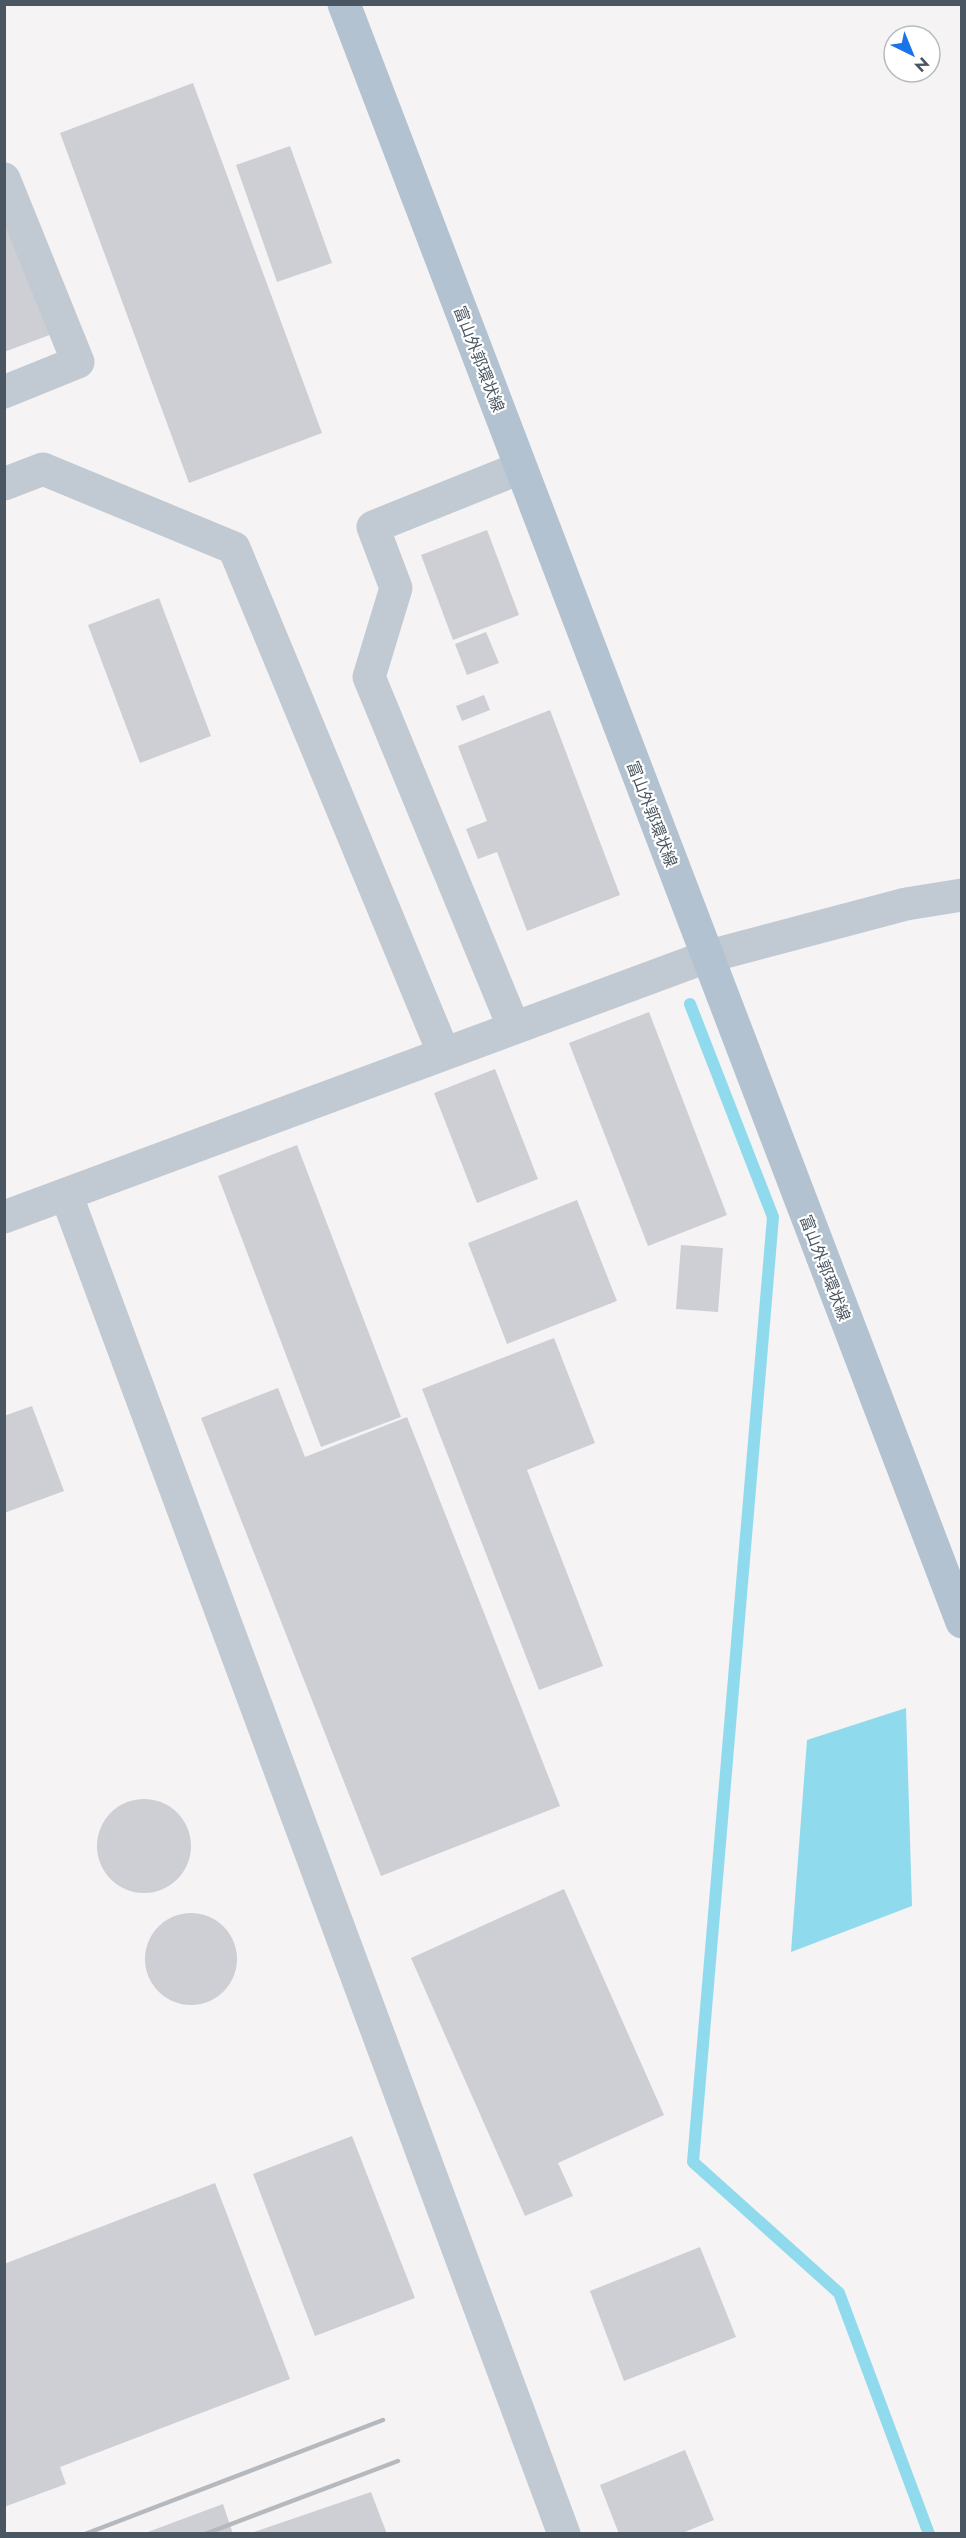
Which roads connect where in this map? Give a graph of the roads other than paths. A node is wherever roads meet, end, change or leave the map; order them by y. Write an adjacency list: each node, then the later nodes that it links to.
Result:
1 (344, 4): 4 (main road, 富山外郭環状線)
2 (4, 179): 3 (street)
3 (4, 392)
4 (520, 468): 7 (main road, 富山外郭環状線); 8 (street)
5 (4, 484): 9 (street)
6 (962, 895): 7 (street)
7 (706, 957): 8 (street); 12 (main road, 富山外郭環状線)
8 (514, 1028): 9 (street)
9 (444, 1054): 10 (street)
10 (66, 1194): 11 (street); 13 (street)
11 (4, 1216)
12 (962, 1622)
13 (564, 2534)

